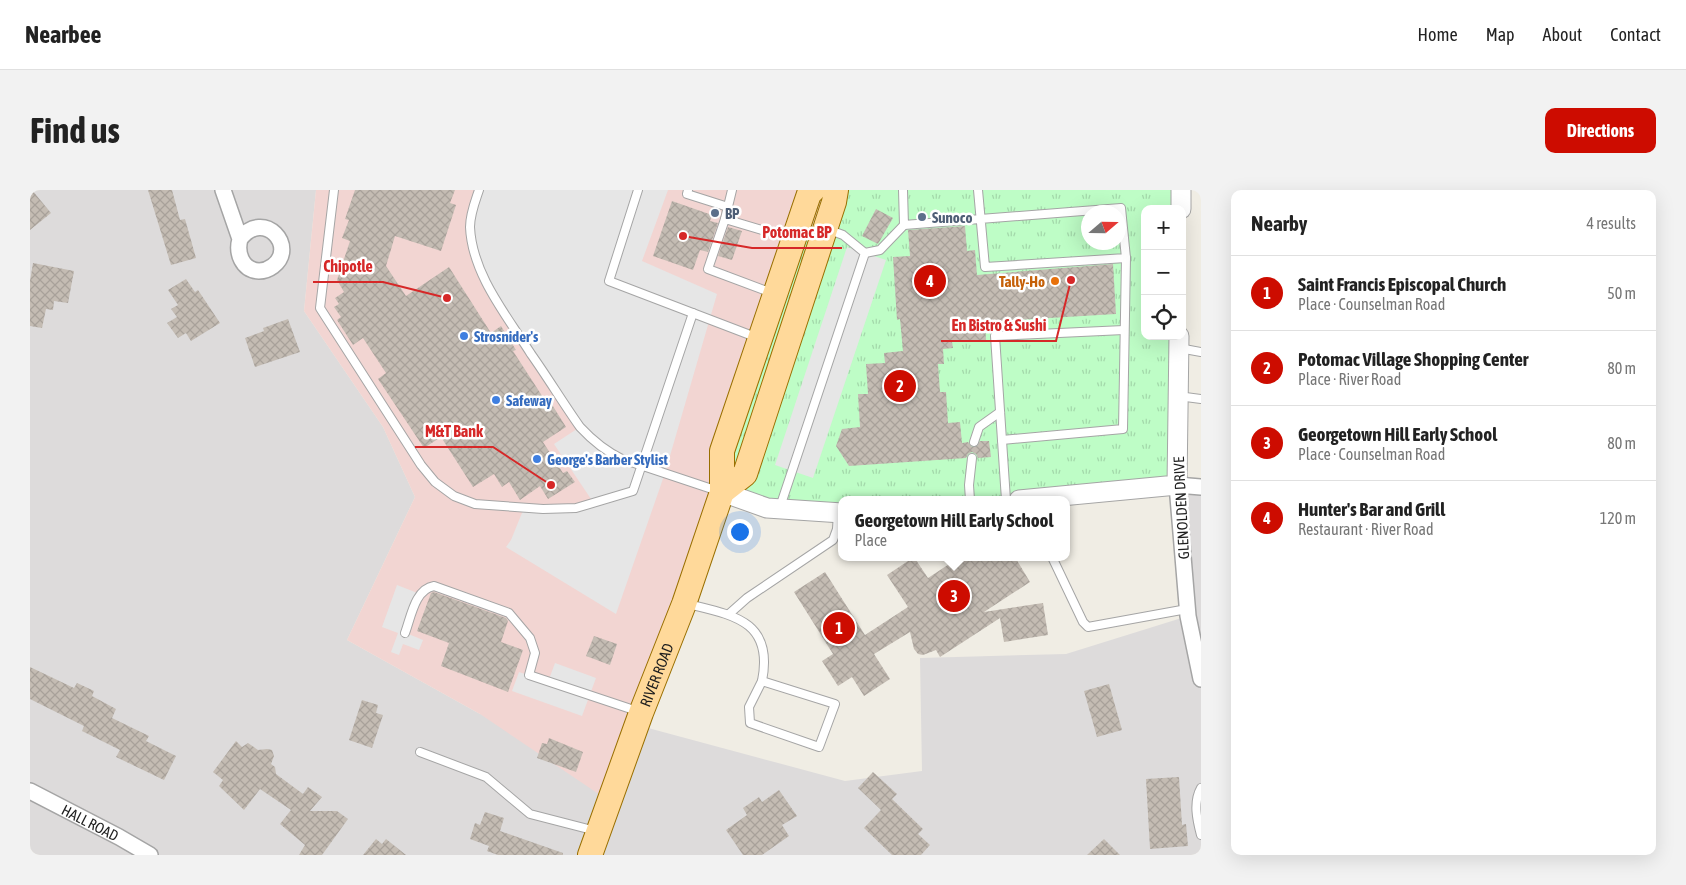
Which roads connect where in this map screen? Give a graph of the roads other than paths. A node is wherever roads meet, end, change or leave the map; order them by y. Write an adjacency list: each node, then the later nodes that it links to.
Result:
1 (224, 190): 18 (street)
2 (334, 190): 34 (lane)
3 (479, 190): 34 (lane)
4 (638, 190): 23 (lane)
5 (688, 190): 13 (lane)
6 (732, 190): 13 (lane)
7 (813, 190): 19 (main road, RIVER ROAD)
8 (836, 190): 17 (main road)
9 (903, 190): 16 (lane)
10 (978, 190): 15 (lane)
11 (1180, 190): 12 (street)
12 (1181, 205)
13 (728, 207): 14 (lane)
14 (725, 219): 19 (lane); 22 (lane)
15 (981, 219): 16 (lane); 21 (lane); 21 (lane)
16 (904, 225): 20 (lane)
17 (826, 229): 20 (lane); 37 (main road)
18 (240, 239)
19 (794, 239): 22 (main road, RIVER ROAD)
20 (865, 253): 41 (lane)
21 (1126, 258): 24 (lane)
22 (775, 294): 25 (main road, RIVER ROAD)
23 (693, 313): 25 (lane); 34 (lane)
24 (1124, 330): 30 (lane); 31 (lane)
25 (759, 339): 37 (main road, RIVER ROAD)
26 (1179, 342): 27 (lane); 28 (street, GLENOLDEN DRIVE)
27 (1201, 352)
28 (1178, 396): 29 (lane); 35 (street, GLENOLDEN DRIVE)
29 (1201, 399)
30 (1000, 412): 31 (lane); 32 (lane)
31 (1002, 440): 39 (lane)
32 (974, 442)
33 (972, 458): 38 (lane)
34 (641, 465): 37 (lane)
35 (1177, 485): 36 (street); 40 (street); 46 (street, GLENOLDEN DRIVE)
36 (1201, 487)
37 (722, 492): 41 (street); 45 (main road, RIVER ROAD)
38 (970, 496)
39 (1006, 496)
40 (1057, 496)
41 (780, 509): 42 (street)
42 (838, 513)
43 (838, 524): 47 (lane)
44 (1054, 561): 46 (lane)
45 (684, 604): 47 (lane); 51 (main road, RIVER ROAD)
46 (1187, 609): 49 (street, GLENOLDEN DRIVE)
47 (730, 614): 50 (lane)
48 (406, 633): 51 (lane)
49 (1201, 679)
50 (762, 681): 50 (lane)
51 (642, 713): 55 (main road, RIVER ROAD)
52 (420, 752): 55 (lane)
53 (1201, 788): 56 (lane)
54 (30, 791): 57 (street, HALL ROAD)
55 (598, 831): 58 (main road, RIVER ROAD)
56 (1201, 835)
57 (150, 855)
58 (590, 855)

